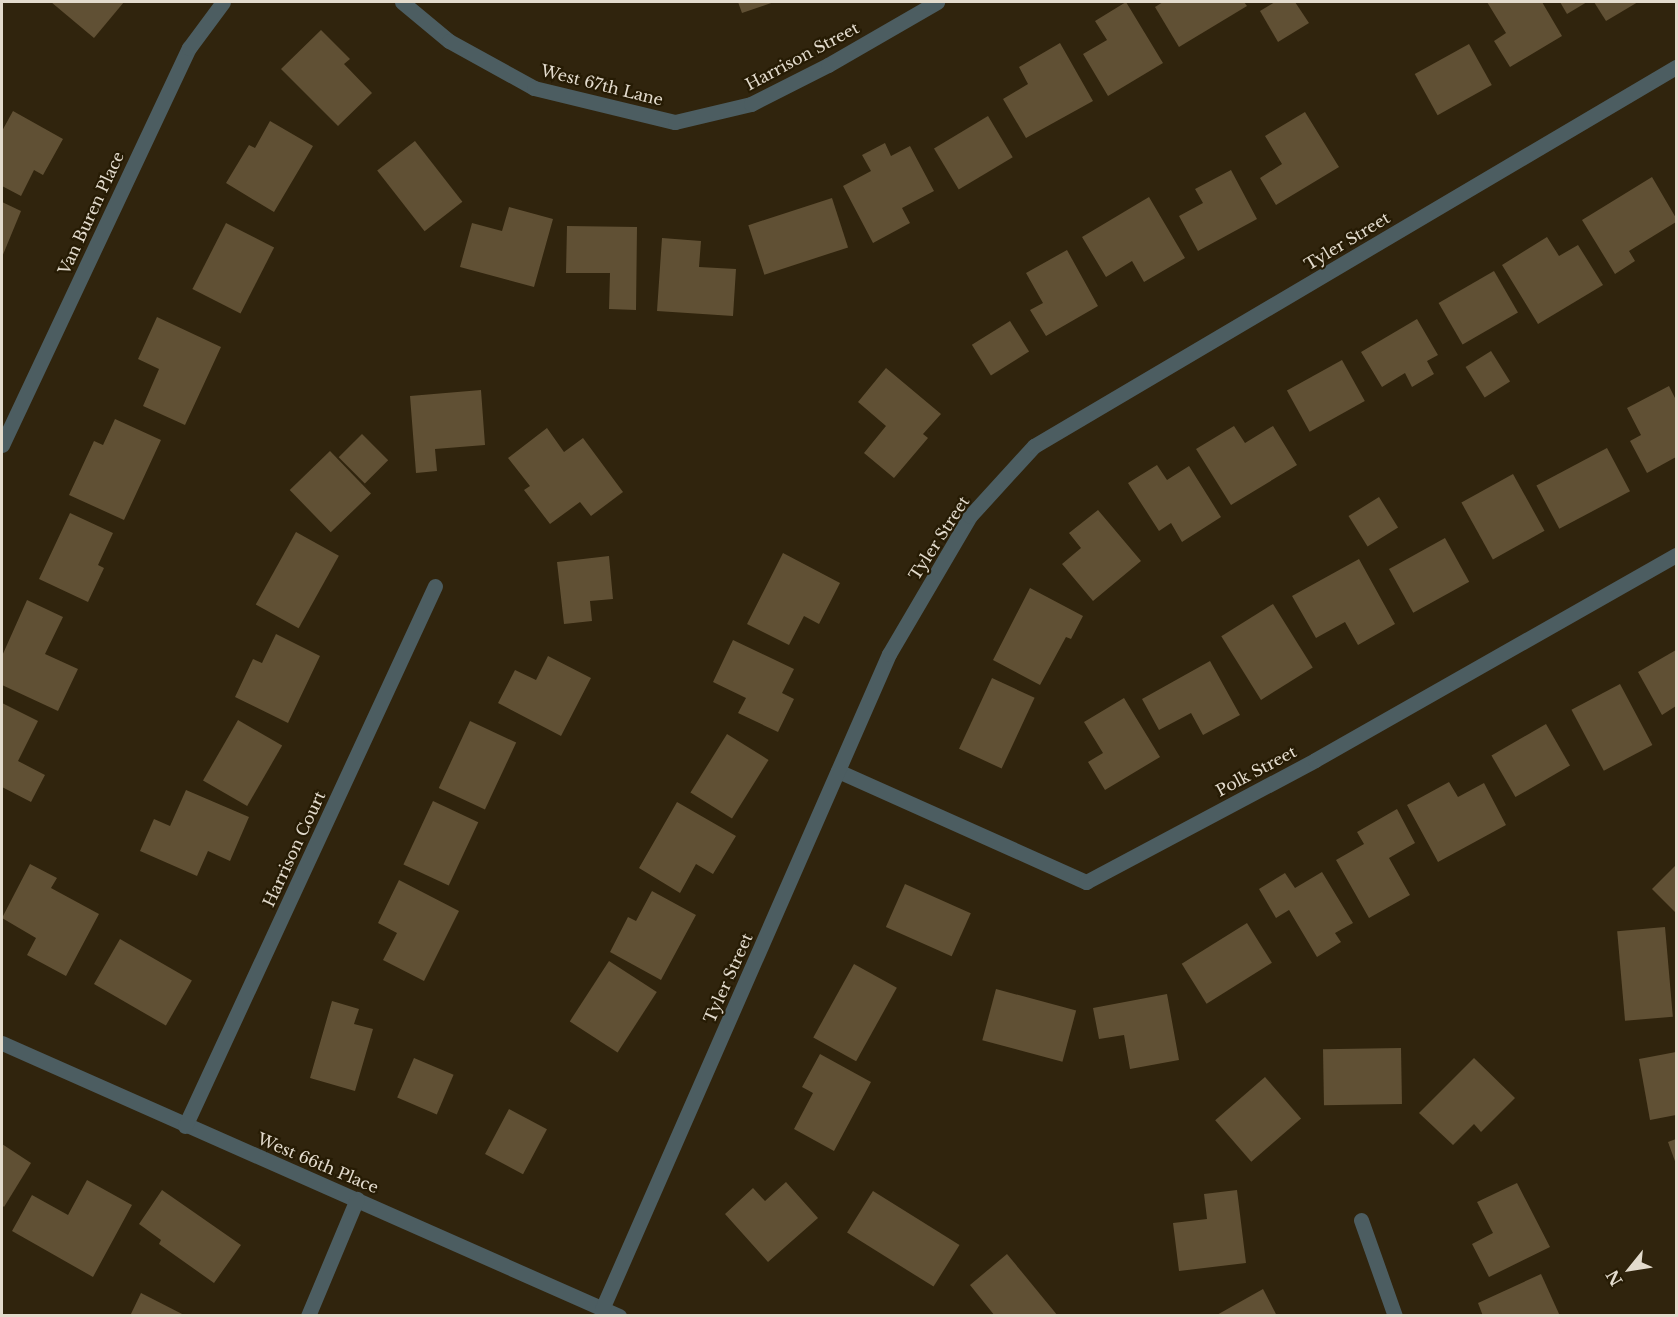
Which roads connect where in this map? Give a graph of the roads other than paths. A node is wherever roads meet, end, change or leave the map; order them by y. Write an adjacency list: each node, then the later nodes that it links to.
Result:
1 (223, 2): 6 (street, Van Buren Place)
2 (402, 2): 5 (street, West 67th Lane)
3 (937, 2): 5 (street, Harrison Street)
4 (1677, 67): 9 (street, Tyler Street)
5 (675, 122)
6 (2, 445)
7 (1677, 555): 9 (street, Polk Street)
8 (435, 586): 11 (street, Harrison Court)
9 (838, 771): 14 (street, Tyler Street)
10 (2, 1043): 11 (street, West 66th Place)
11 (186, 1126): 12 (street, West 66th Place)
12 (357, 1198): 14 (street, West 66th Place); 15 (street)
13 (1361, 1220): 17 (street)
14 (602, 1309): 16 (street, West 66th Place)
15 (308, 1316)
16 (619, 1316)
17 (1395, 1316)

